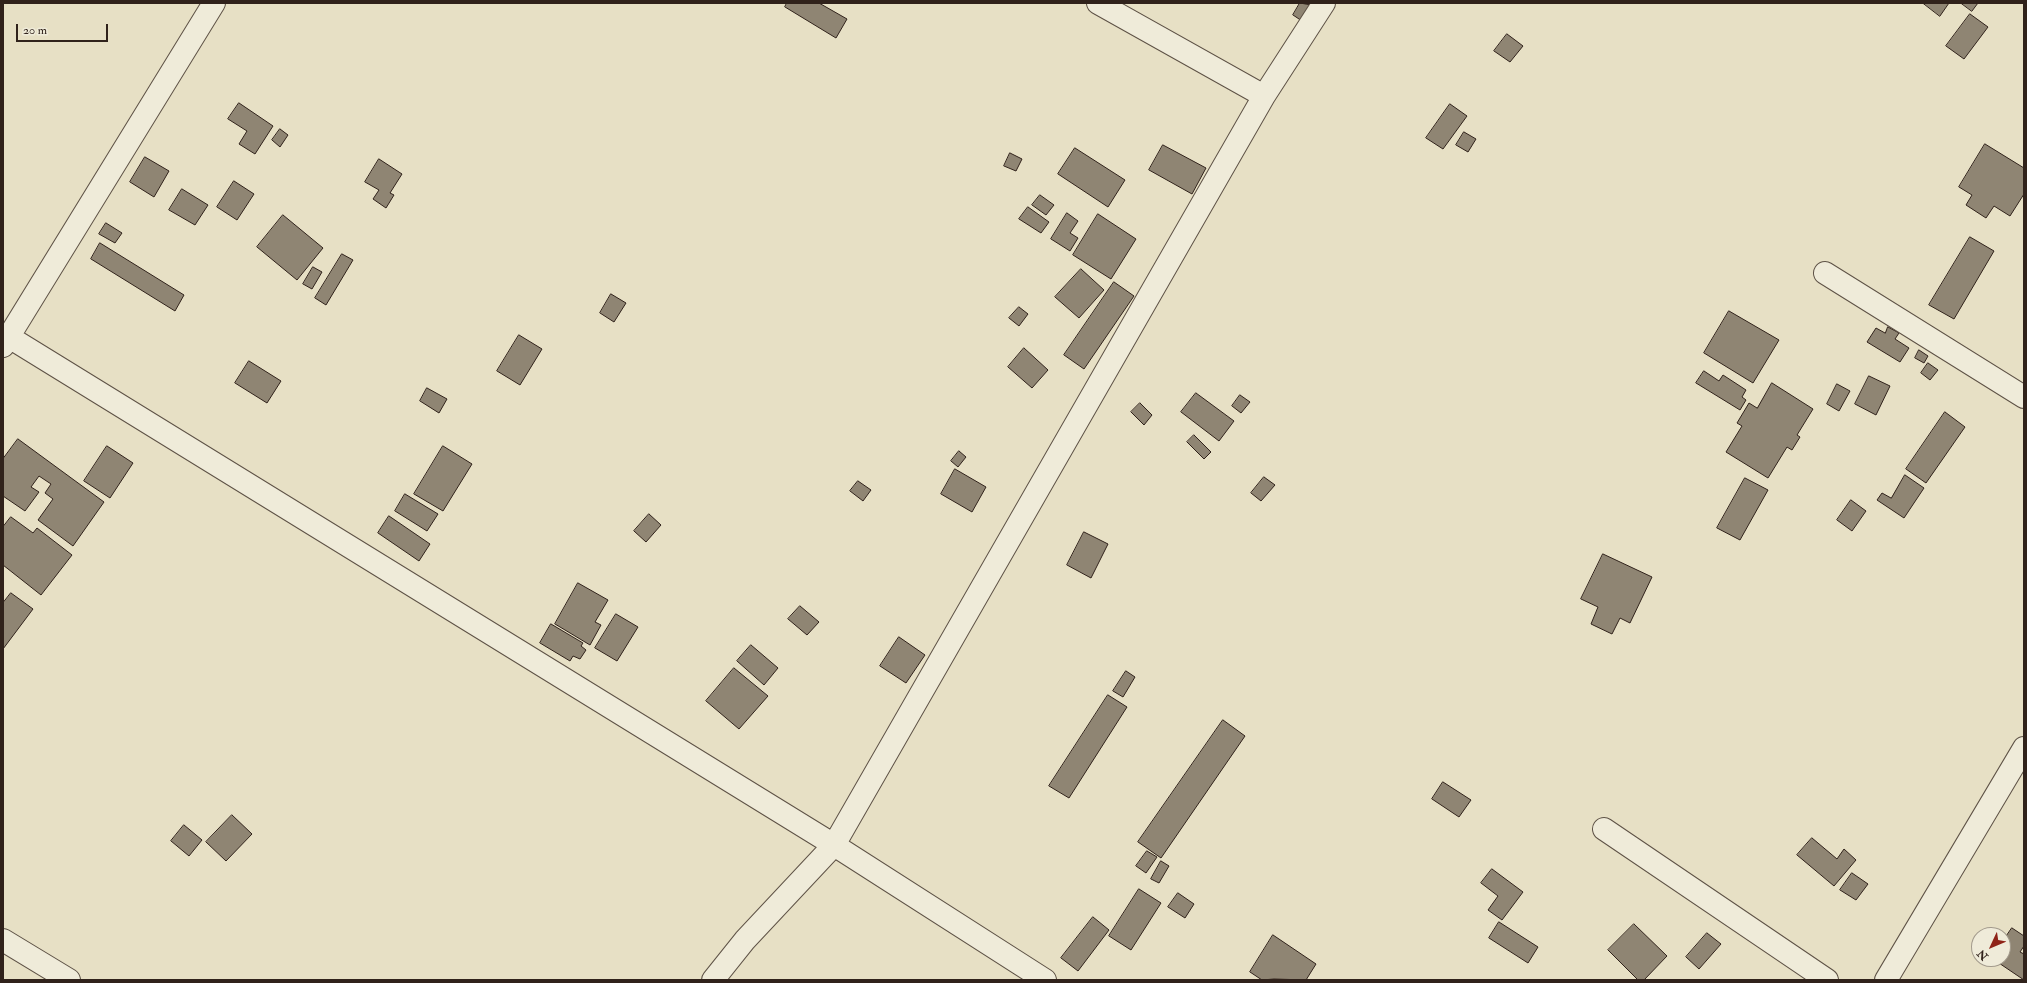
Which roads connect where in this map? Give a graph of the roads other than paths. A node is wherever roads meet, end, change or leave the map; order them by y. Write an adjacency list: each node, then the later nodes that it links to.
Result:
1 (214, 3): 6 (street)
2 (1098, 3): 4 (street)
3 (1324, 3): 4 (street)
4 (1264, 96): 10 (street)
5 (1825, 272): 7 (street)
6 (6, 341): 10 (street)
7 (2024, 397)
8 (2024, 748): 16 (street)
9 (1604, 828): 15 (street)
10 (834, 845): 13 (street); 14 (street)
11 (3, 940): 12 (street)
12 (69, 980)
13 (713, 980)
14 (1045, 980)
15 (1827, 980)
16 (1886, 980)

